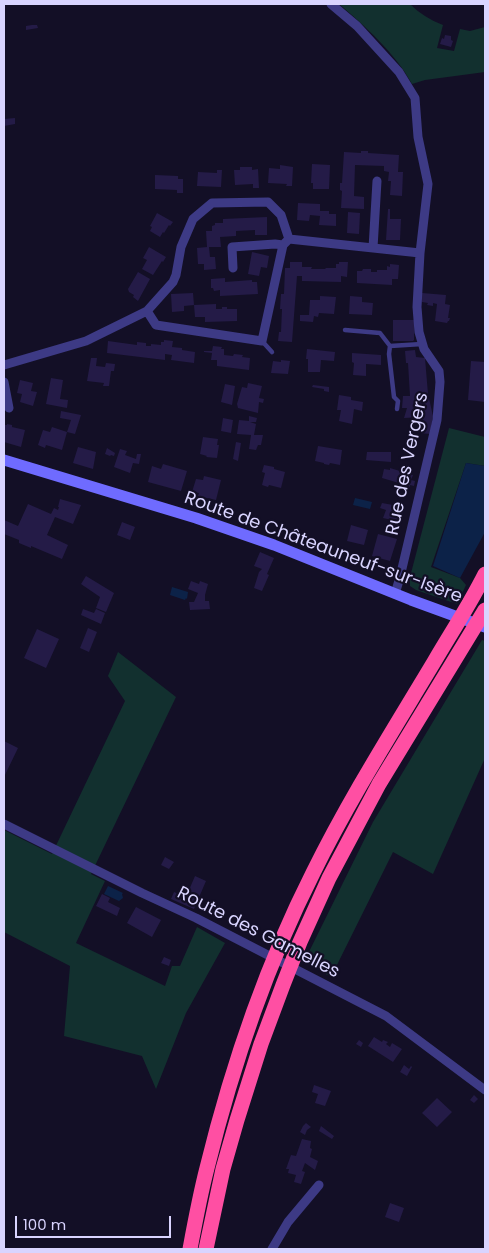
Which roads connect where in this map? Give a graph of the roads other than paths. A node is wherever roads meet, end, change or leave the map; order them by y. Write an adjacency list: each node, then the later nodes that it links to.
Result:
1 (331, 4): 5 (street, Rue des Vergers)
2 (377, 181): 4 (street)
3 (286, 242): 4 (street); 6 (street); 7 (street); 9 (street)
4 (373, 248): 5 (street)
5 (420, 254): 10 (street, Rue des Vergers)
6 (233, 268)
7 (147, 311): 9 (street); 13 (street)
8 (345, 330): 11 (lane)
9 (262, 341): 12 (lane)
10 (422, 344): 11 (lane); 19 (street, Rue des Vergers)
11 (390, 346): 16 (lane)
12 (272, 352)
13 (4, 365)
14 (4, 382): 15 (street)
15 (9, 408)
16 (397, 409)
17 (4, 460): 19 (main road, Route de Châteauneuf-sur-Isère)
18 (485, 574): 25 (highway)
19 (395, 594): 21 (main road, Route de Châteauneuf-sur-Isère)
20 (485, 610): 26 (highway)
21 (485, 627)
22 (4, 824): 23 (street, Route des Gamelles)
23 (485, 1090)
24 (319, 1185): 27 (street)
25 (190, 1249)
26 (206, 1249)
27 (272, 1249)

